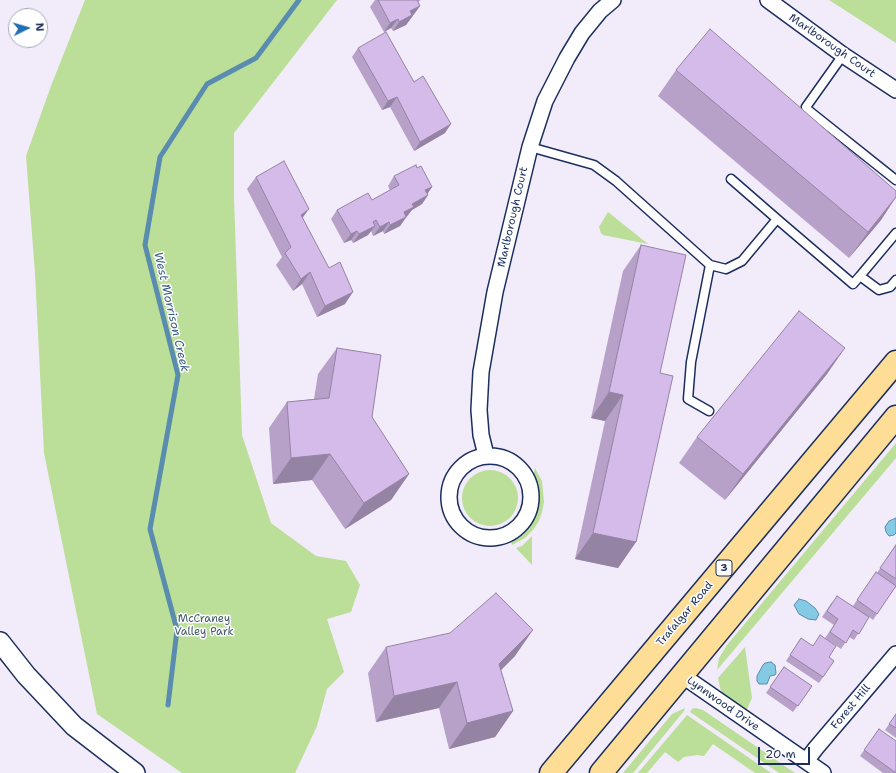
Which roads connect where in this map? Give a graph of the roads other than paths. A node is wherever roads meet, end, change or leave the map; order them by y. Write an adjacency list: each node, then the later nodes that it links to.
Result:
1 (613, 0): 5 (street, Marlborough Court)
2 (768, 0): 3 (street, Marlborough Court)
3 (843, 55): 4 (street, Marlborough Court); 7 (lane)
4 (896, 90)
5 (530, 147): 10 (lane); 16 (street, Marlborough Court)
6 (731, 179): 8 (lane)
7 (896, 180)
8 (777, 219): 10 (lane); 11 (lane)
9 (896, 233): 11 (lane)
10 (710, 264): 14 (lane)
11 (860, 276): 12 (lane)
12 (896, 280)
13 (896, 362): 22 (main road, Trafalgar Road / 3)
14 (709, 411)
15 (896, 417): 19 (main road)
16 (486, 455): 16 (street)
17 (0, 642): 21 (street)
18 (896, 654): 20 (street, Forest Hill)
19 (683, 676): 20 (street, Lynnwood Drive); 23 (main road)
20 (806, 761): 24 (street, Lynnwood Drive)
21 (135, 773)
22 (551, 773)
23 (601, 773)
24 (823, 773)

